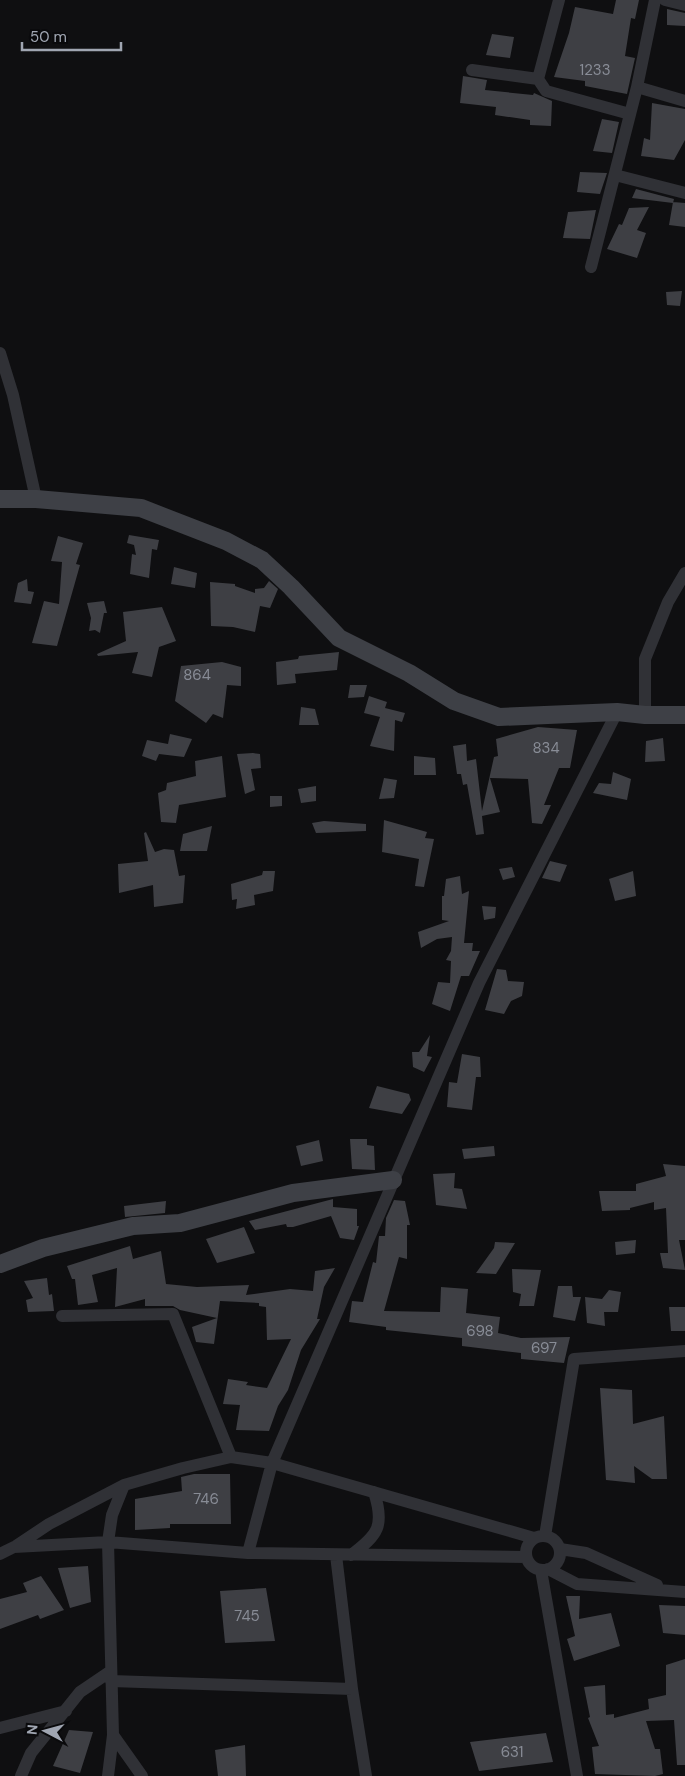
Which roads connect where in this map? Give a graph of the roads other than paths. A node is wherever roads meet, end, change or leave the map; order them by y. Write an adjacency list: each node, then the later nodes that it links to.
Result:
1 (559, 0): 6 (street)
2 (655, 0): 7 (street)
3 (664, 0): 4 (street)
4 (685, 5)
5 (472, 70): 6 (street)
6 (538, 79): 9 (street)
7 (637, 87): 8 (street); 9 (street)
8 (685, 101)
9 (630, 114): 10 (street)
10 (615, 175): 11 (street); 12 (street)
11 (685, 193)
12 (591, 267)
13 (0, 353): 15 (street)
14 (0, 499): 15 (street)
15 (36, 499): 17 (street)
16 (685, 573): 18 (street)
17 (617, 712): 18 (street); 20 (street)
18 (645, 715): 19 (street)
19 (685, 715)
20 (392, 1180): 21 (street); 27 (street)
21 (43, 1248): 22 (street); 23 (street)
22 (0, 1252)
23 (0, 1264)
24 (62, 1316): 26 (street)
25 (685, 1352): 30 (street)
26 (231, 1457): 27 (street); 28 (street)
27 (272, 1463): 29 (street); 34 (street)
28 (124, 1485): 31 (street); 32 (street)
29 (374, 1492): 30 (street); 37 (street)
30 (540, 1537): 33 (street); 38 (street)
31 (108, 1542): 32 (street); 34 (street); 42 (street)
32 (14, 1547): 35 (street)
33 (560, 1549): 39 (street); 40 (street)
34 (248, 1553): 36 (street)
35 (0, 1554)
36 (336, 1555): 37 (street); 43 (street)
37 (351, 1555): 38 (street)
38 (526, 1557): 39 (street)
39 (545, 1570): 40 (street); 51 (street)
40 (664, 1589): 41 (street)
41 (685, 1592)
42 (111, 1676): 43 (street); 44 (street); 46 (street)
43 (352, 1688): 50 (street)
44 (66, 1710): 45 (street); 47 (street)
45 (0, 1728)
46 (113, 1735): 48 (street); 49 (street)
47 (21, 1776)
48 (108, 1776)
49 (142, 1776)
50 (366, 1776)
51 (577, 1776)

